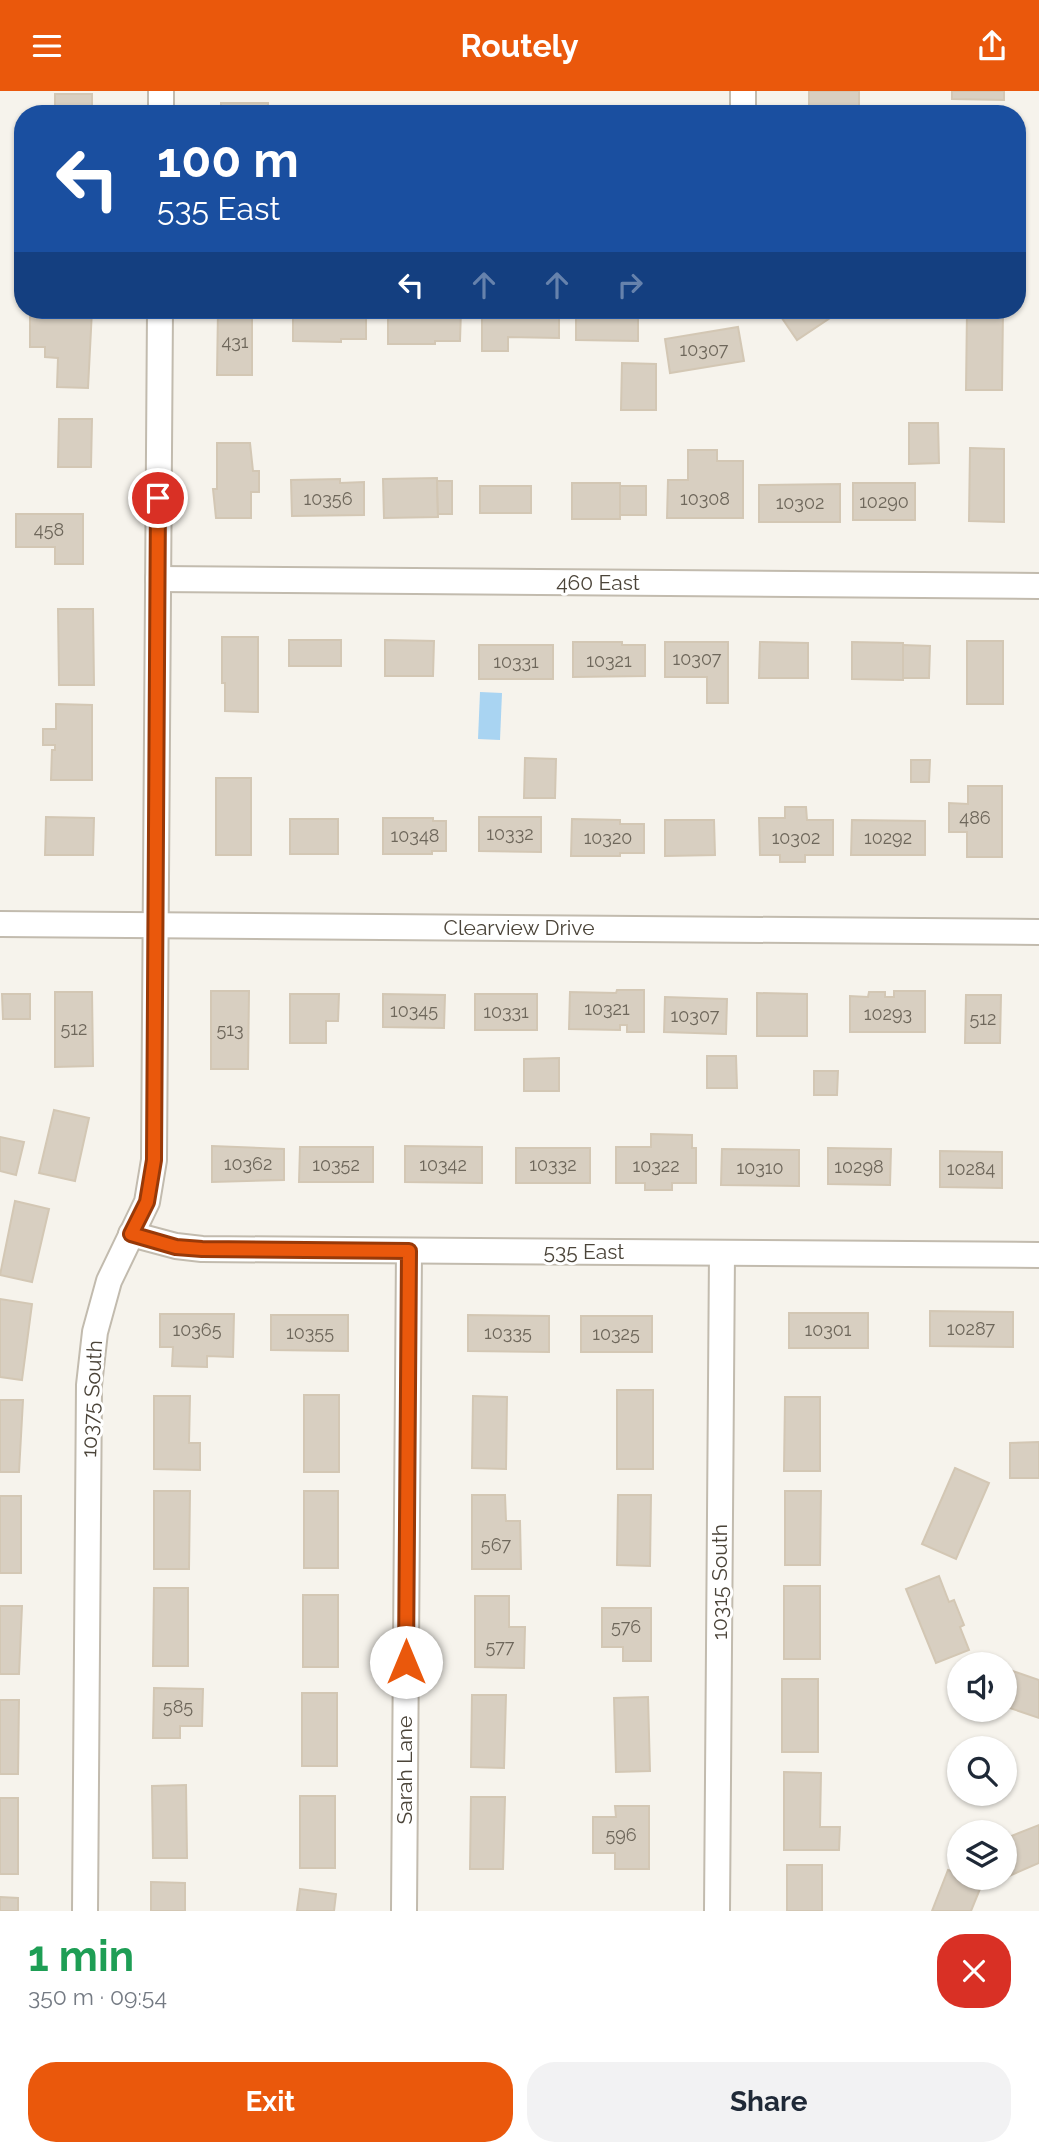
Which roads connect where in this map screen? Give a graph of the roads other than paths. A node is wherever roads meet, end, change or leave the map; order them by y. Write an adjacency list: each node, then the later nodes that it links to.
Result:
1 (160, 319): 2 (street, 10375 South)
2 (158, 579): 3 (street, 460 East); 5 (street, 10375 South)
3 (1039, 586)
4 (0, 924): 5 (street, Clearview Drive)
5 (155, 925): 6 (street, Clearview Drive); 7 (street, 10375 South)
6 (1039, 932)
7 (131, 1234): 8 (street, 535 East); 11 (street, 10375 South)
8 (409, 1251): 9 (street, 535 East); 12 (street, Sarah Lane)
9 (722, 1253): 10 (street, 535 East); 13 (street, 10315 South)
10 (1039, 1255)
11 (85, 1911)
12 (404, 1911)
13 (717, 1911)

